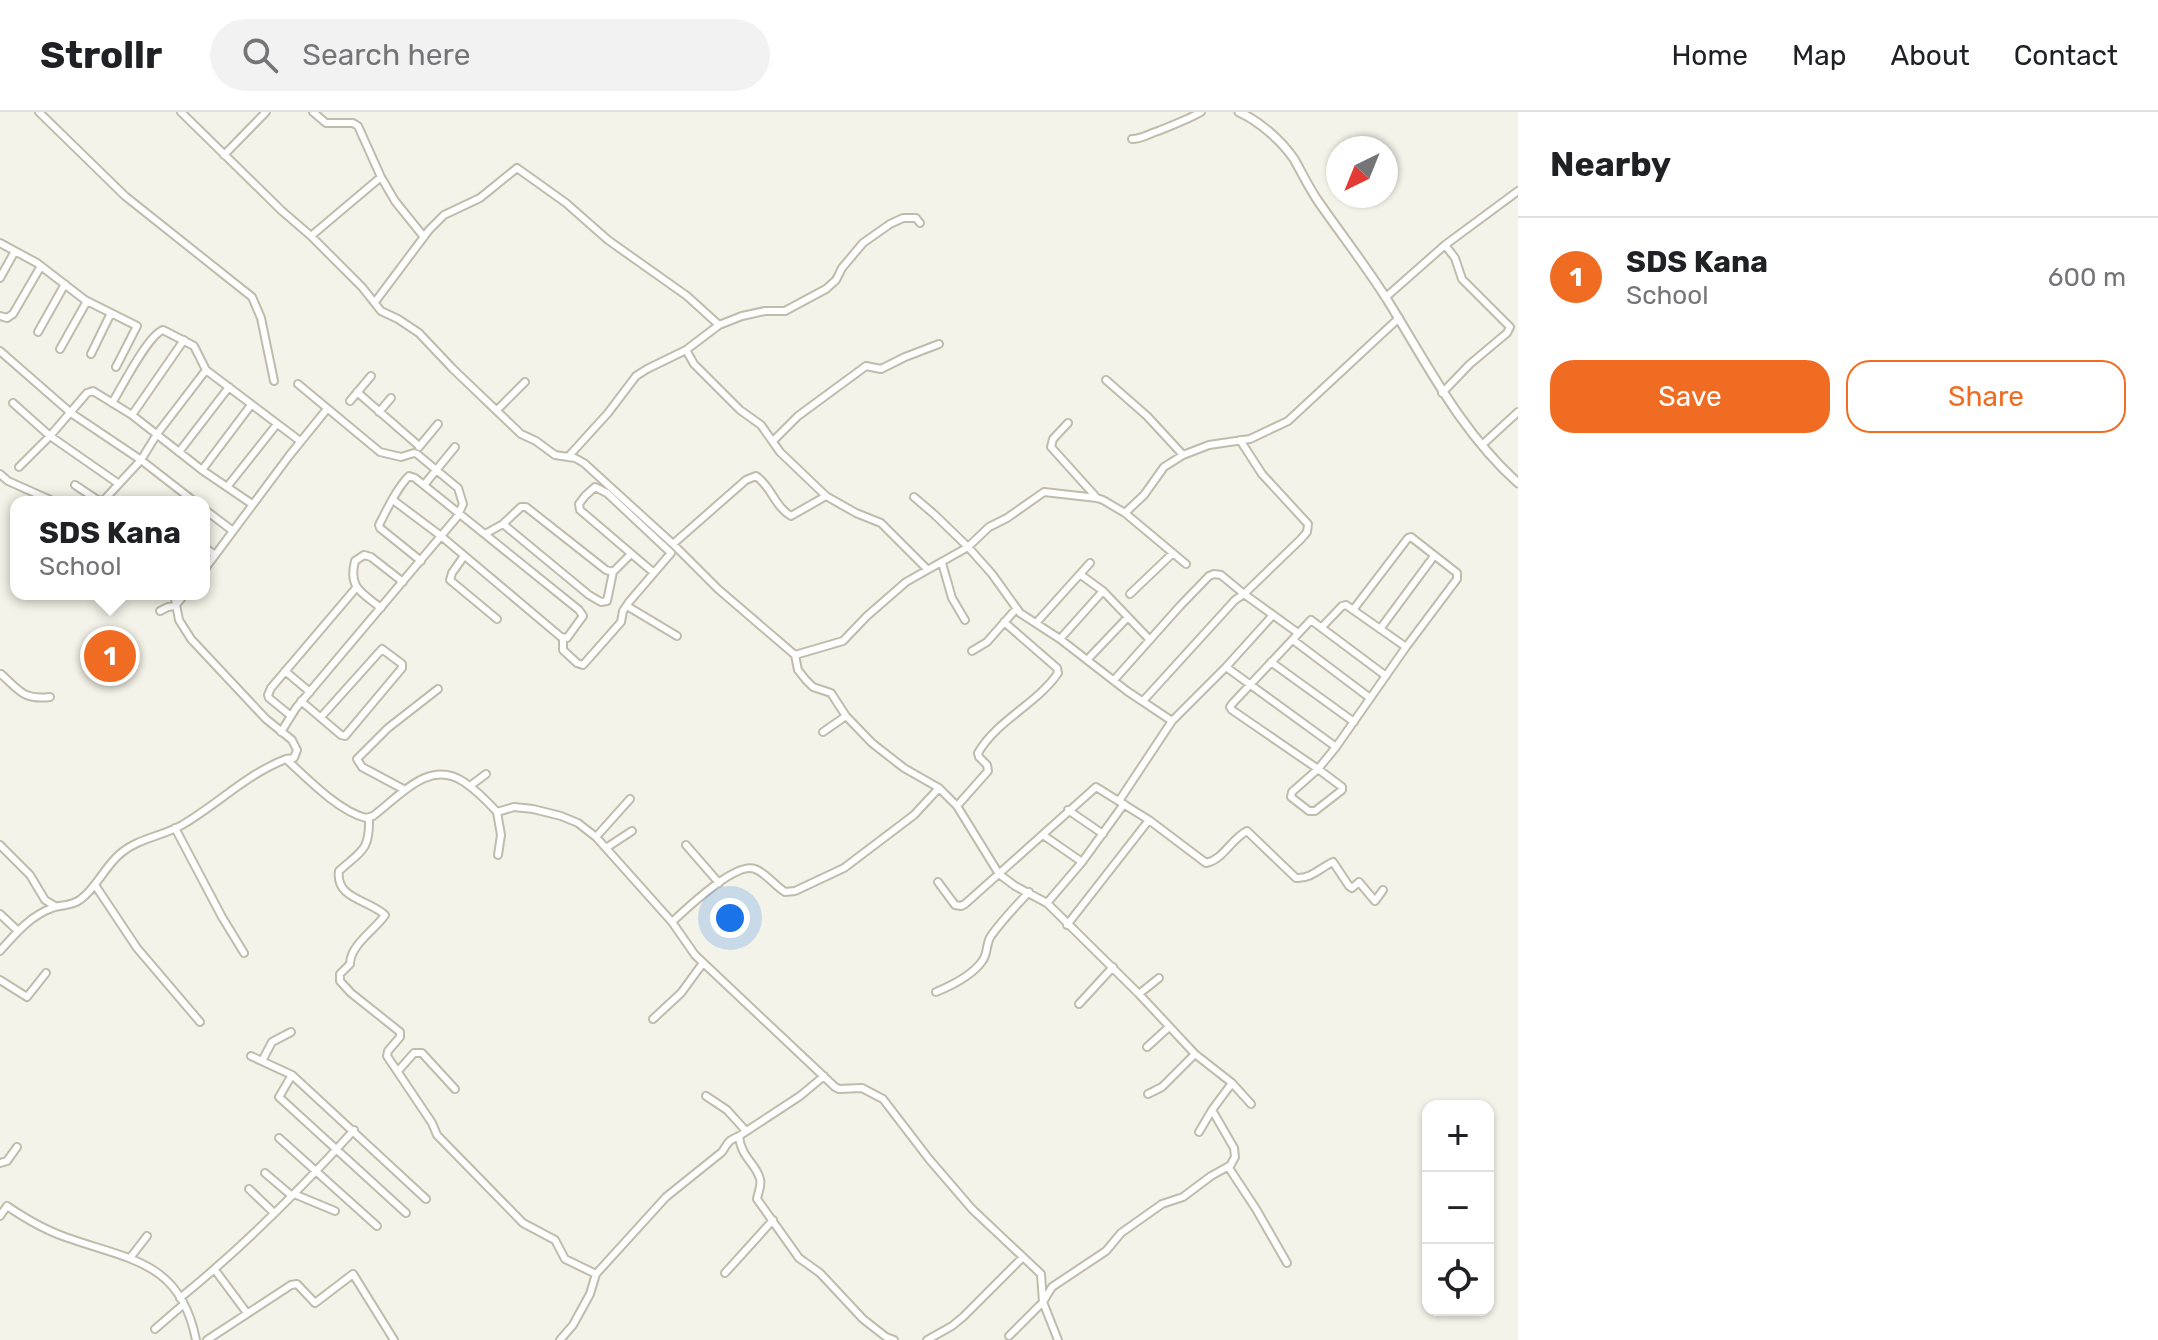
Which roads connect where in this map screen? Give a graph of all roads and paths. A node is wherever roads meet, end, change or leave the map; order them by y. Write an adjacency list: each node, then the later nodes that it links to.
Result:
1 (39, 112): 39 (street)
2 (181, 112): 9 (street)
3 (266, 112): 9 (street)
4 (313, 112): 10 (street)
5 (1201, 112): 8 (street)
6 (1239, 112): 7 (street)
7 (1252, 115): 21 (street)
8 (1132, 139)
9 (224, 155): 13 (street)
10 (381, 177): 13 (street); 14 (street)
11 (1518, 191): 16 (street)
12 (920, 223): 27 (street)
13 (311, 236): 23 (street)
14 (424, 237): 23 (street); 27 (street)
15 (0, 243): 17 (street)
16 (1445, 245): 21 (street); 44 (street)
17 (15, 251): 18 (street); 19 (street)
18 (41, 266): 20 (street); 25 (street)
19 (0, 278)
20 (65, 284): 22 (street); 28 (street)
21 (1386, 297): 26 (street)
22 (87, 301): 24 (street); 31 (street)
23 (375, 302): 51 (street)
24 (111, 313): 34 (street); 35 (street)
25 (0, 316)
26 (1399, 318): 44 (street); 62 (street)
27 (719, 325): 32 (street)
28 (38, 332)
29 (184, 340): 36 (street); 48 (street); 55 (street)
30 (939, 344): 61 (street)
31 (60, 349)
32 (686, 350): 61 (street); 69 (street)
33 (0, 351): 54 (street)
34 (91, 354)
35 (116, 367)
36 (206, 370): 42 (street); 59 (street)
37 (371, 376): 43 (street)
38 (1106, 380): 68 (street)
39 (274, 381)
40 (525, 382): 51 (street)
41 (298, 384): 50 (street)
42 (229, 387): 49 (street); 67 (street)
43 (357, 392): 46 (street); 52 (street)
44 (1442, 393): 65 (street)
45 (391, 398): 52 (street)
46 (350, 401)
47 (13, 403): 60 (street)
48 (112, 403): 54 (street); 55 (street)
49 (251, 405): 57 (street); 73 (street)
50 (327, 409): 63 (street); 66 (street)
51 (497, 410): 69 (street)
52 (379, 412): 66 (street)
53 (1518, 412): 65 (street)
54 (71, 413): 60 (street); 70 (street)
55 (132, 415): 59 (street)
56 (1068, 423): 86 (street)
57 (277, 424): 63 (street); 79 (street)
58 (438, 424): 66 (street)
59 (157, 434): 67 (street); 70 (street)
60 (50, 436): 71 (street); 76 (street)
61 (774, 440): 84 (street)
62 (1240, 440): 68 (street); 117 (street)
63 (300, 441): 88 (street)
64 (455, 447): 72 (street)
65 (1483, 447): 75 (street)
66 (417, 450): 72 (street)
67 (179, 452): 73 (street)
68 (1183, 455): 89 (street)
69 (568, 457): 96 (street)
70 (141, 460): 76 (street); 83 (street)
71 (19, 467)
72 (436, 469): 78 (street); 91 (street)
73 (202, 470): 79 (street)
74 (0, 474): 80 (street)
75 (1518, 483)
76 (119, 484): 82 (street)
77 (75, 485): 81 (street)
78 (424, 485): 87 (street); 91 (street)
79 (227, 487): 88 (street)
80 (42, 496)
81 (94, 496)
82 (107, 496)
83 (187, 496)
84 (826, 496): 96 (street); 109 (street)
85 (914, 497): 97 (street)
86 (1097, 498): 89 (street); 97 (street)
87 (393, 500): 95 (street); 104 (street)
88 (252, 504): 93 (street)
89 (1125, 513): 99 (street)
90 (210, 514): 93 (street)
91 (459, 514): 94 (street); 95 (street)
92 (503, 524): 94 (street); 110 (street); 110 (street)
93 (233, 531): 101 (street)
94 (485, 534): 136 (street)
95 (441, 536): 102 (street); 104 (street)
96 (673, 544): 142 (street)
97 (968, 547): 106 (street); 123 (street)
98 (210, 551): 101 (street)
99 (1173, 553): 108 (street); 116 (street)
100 (631, 554): 110 (street); 111 (street); 111 (street)
101 (215, 555): 105 (street)
102 (464, 556): 128 (street); 136 (street)
103 (1434, 556): 124 (street); 133 (street); 140 (street)
104 (421, 561): 113 (street)
105 (210, 562)
106 (942, 563): 109 (street); 129 (street)
107 (1090, 563): 112 (street)
108 (1186, 564)
109 (927, 569): 142 (street)
110 (613, 572)
111 (654, 573): 121 (street)
112 (1081, 575): 115 (street); 131 (street)
113 (403, 582): 114 (street); 122 (street)
114 (356, 588): 122 (street); 146 (street)
115 (1103, 591): 127 (street); 137 (street)
116 (1130, 594)
117 (1244, 594): 126 (street); 138 (street); 157 (street)
118 (174, 600): 120 (street)
119 (180, 600): 120 (street)
120 (175, 606): 125 (street); 163 (street)
121 (627, 606): 135 (street); 136 (street)
122 (381, 608): 153 (street)
123 (1016, 609): 130 (street); 131 (street)
124 (1353, 610): 132 (street); 133 (street)
125 (160, 611)
126 (1273, 615): 134 (street); 145 (street)
127 (1128, 617): 138 (street); 143 (street)
128 (497, 619)
129 (965, 620)
130 (1004, 622): 141 (street); 174 (street)
131 (1036, 623): 137 (street)
132 (1322, 627): 134 (street); 148 (street)
133 (1380, 629): 140 (street)
134 (1298, 633): 139 (street)
135 (677, 636)
136 (563, 639)
137 (1060, 639): 143 (street)
138 (1150, 640): 149 (street)
139 (1293, 640): 144 (street); 155 (street)
140 (1406, 647): 148 (street)
141 (972, 651)
142 (795, 655): 159 (street)
143 (1087, 660): 149 (street)
144 (1271, 662): 151 (street); 162 (street)
145 (1226, 667): 151 (street); 161 (street)
146 (285, 671): 153 (street); 158 (street)
147 (1, 672): 150 (street); 154 (street)
148 (1386, 676): 155 (street)
149 (1114, 680): 157 (street)
150 (0, 683)
151 (1249, 685): 165 (street); 167 (street)
152 (438, 689): 171 (street)
153 (310, 692): 156 (street)
154 (50, 697)
155 (1370, 698): 162 (street)
156 (301, 701): 158 (street); 160 (street)
157 (1143, 701): 161 (street)
158 (291, 716): 163 (street)
159 (846, 716): 164 (street); 170 (street)
160 (321, 717): 160 (street)
161 (1172, 721): 173 (street)
162 (1354, 722): 165 (street)
163 (281, 732): 166 (street)
164 (823, 732)
165 (1336, 747): 167 (street)
166 (286, 759): 177 (street); 179 (street)
167 (1318, 769): 167 (street)
168 (486, 774): 169 (street)
169 (470, 786): 171 (street); 176 (street)
170 (939, 788): 174 (street); 191 (street)
171 (405, 790): 177 (street)
172 (630, 799): 183 (street)
173 (1122, 802): 175 (street); 178 (street); 181 (street)
174 (957, 806): 189 (street)
175 (1068, 810): 181 (street); 182 (street)
176 (497, 812): 183 (street); 187 (street)
177 (369, 818): 219 (street)
178 (1149, 820): 193 (street); 199 (street)
179 (175, 828): 192 (street); 202 (street)
180 (632, 831): 186 (street)
181 (1103, 834): 188 (street)
182 (1043, 835): 188 (street); 189 (street)
183 (596, 837): 186 (street)
184 (0, 845): 196 (street)
185 (686, 845): 191 (street)
186 (606, 848): 198 (street)
187 (498, 855)
188 (1082, 862): 195 (street)
189 (999, 874): 190 (street); 194 (street)
190 (938, 882)
191 (719, 883): 198 (street)
192 (95, 885): 196 (street); 212 (street)
193 (1383, 890)
194 (1029, 892): 195 (street); 208 (street)
195 (1047, 903): 199 (street)
196 (55, 906): 200 (street)
197 (0, 914): 200 (street)
198 (672, 922): 203 (street)
199 (1067, 925): 204 (street)
200 (18, 931): 201 (street)
201 (0, 951)
202 (244, 953)
203 (703, 963): 211 (street); 221 (street)
204 (1113, 967): 209 (street); 210 (street)
205 (46, 973): 207 (street)
206 (1159, 978): 209 (street)
207 (0, 980)
208 (936, 992)
209 (1139, 994): 213 (street)
210 (1079, 1004)
211 (653, 1019)
212 (200, 1022)
213 (1169, 1027): 215 (street); 216 (street)
214 (291, 1032): 218 (street)
215 (1147, 1047)
216 (1195, 1054): 222 (street); 224 (street)
217 (251, 1056): 218 (street)
218 (262, 1061): 220 (street)
219 (398, 1071): 223 (street); 256 (street)
220 (292, 1075): 228 (street); 234 (street)
221 (824, 1076): 229 (street); 252 (street)
222 (1232, 1083): 226 (street); 227 (street)
223 (455, 1089)
224 (1148, 1094)
225 (706, 1096): 229 (street)
226 (1251, 1104)
227 (1212, 1110): 230 (street); 236 (street)
228 (354, 1130): 234 (street); 241 (street)
229 (746, 1131): 231 (street)
230 (1199, 1132)
231 (739, 1136): 248 (street); 256 (street)
232 (279, 1138): 238 (street)
233 (17, 1147): 235 (street)
234 (336, 1150): 238 (street); 246 (street)
235 (0, 1163)
236 (1229, 1166): 253 (street); 258 (street)
237 (265, 1173): 240 (street)
238 (316, 1173): 240 (street); 249 (street)
239 (249, 1189): 245 (street)
240 (293, 1195): 244 (street); 245 (street)
241 (426, 1199)
242 (0, 1201): 243 (street)
243 (7, 1206): 247 (street); 251 (street)
244 (335, 1211)
245 (274, 1213): 254 (street)
246 (406, 1213)
247 (0, 1216)
248 (773, 1220): 255 (street); 266 (street)
249 (377, 1226)
250 (147, 1236): 251 (street)
251 (130, 1258): 257 (street)
252 (1022, 1258): 258 (street); 267 (street)
253 (1287, 1263)
254 (215, 1270): 257 (street); 259 (street)
255 (725, 1273)
256 (596, 1274): 265 (street)
257 (182, 1301): 260 (street); 262 (street)
258 (1043, 1302): 261 (street); 268 (street)
259 (247, 1313): 263 (street); 264 (street)
260 (155, 1329)
261 (1009, 1336)
262 (196, 1340)
263 (207, 1340)
264 (394, 1340)
265 (560, 1340)
266 (894, 1340)
267 (927, 1340)
268 (1058, 1340)

